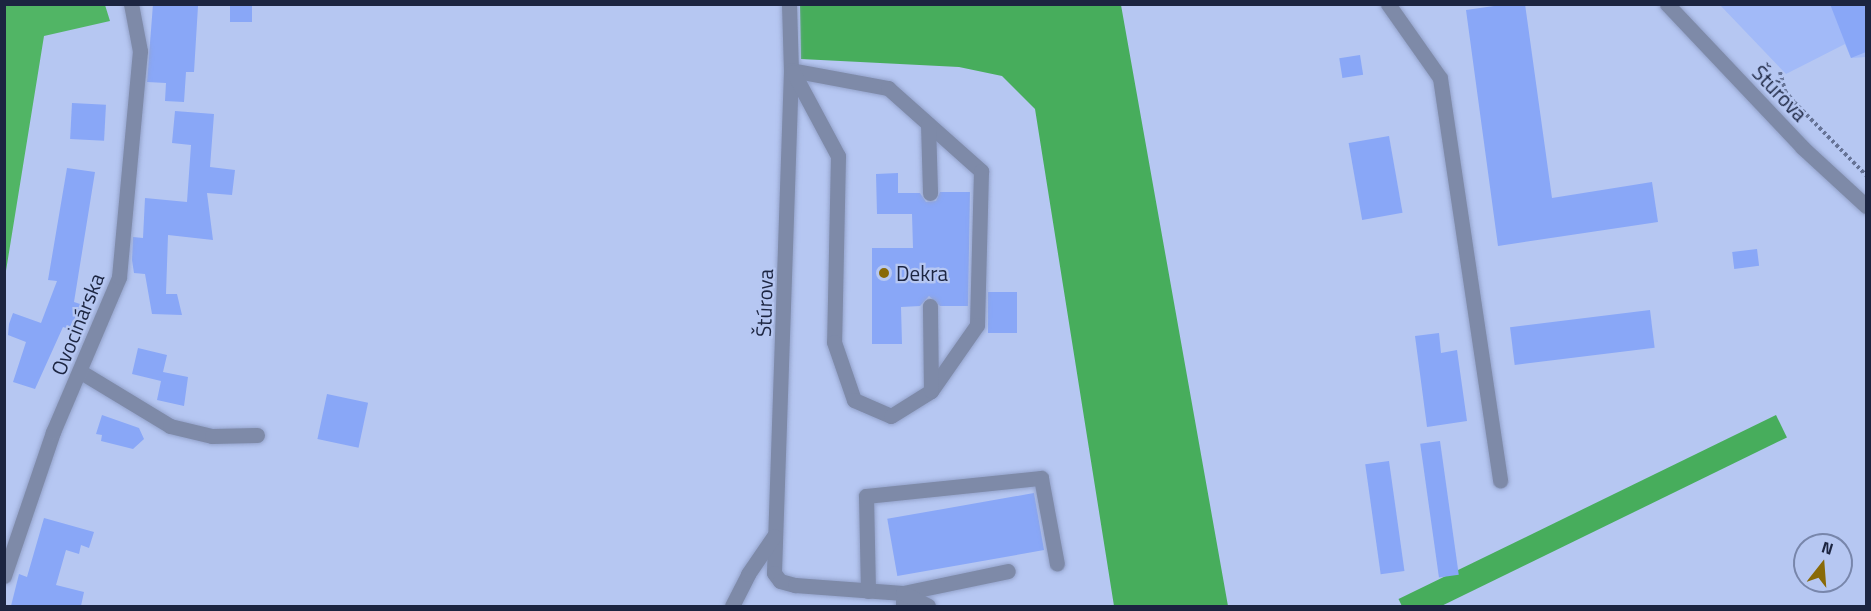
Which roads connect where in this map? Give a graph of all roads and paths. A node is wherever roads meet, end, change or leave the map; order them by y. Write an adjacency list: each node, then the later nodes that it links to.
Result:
1 (131, 4): 12 (street, Ovocinárska)
2 (789, 4): 5 (street, Štúrova)
3 (1388, 4): 15 (street)
4 (1667, 4): 10 (street, Štúrova)
5 (791, 70): 7 (street); 13 (street, Štúrova); 16 (street, Štúrova)
6 (1780, 72): 8 (path)
7 (928, 124): 9 (street); 13 (street)
8 (1866, 175)
9 (930, 193)
10 (1866, 206)
11 (930, 306): 13 (street)
12 (81, 372): 14 (street); 19 (street, Ovocinárska)
13 (931, 391)
14 (257, 435)
15 (1500, 481)
16 (774, 536): 20 (street); 22 (street)
17 (1057, 564): 20 (street)
18 (1008, 571): 21 (street)
19 (4, 576)
20 (868, 591): 21 (street)
21 (903, 600): 23 (street)
22 (732, 606)
23 (928, 606)

